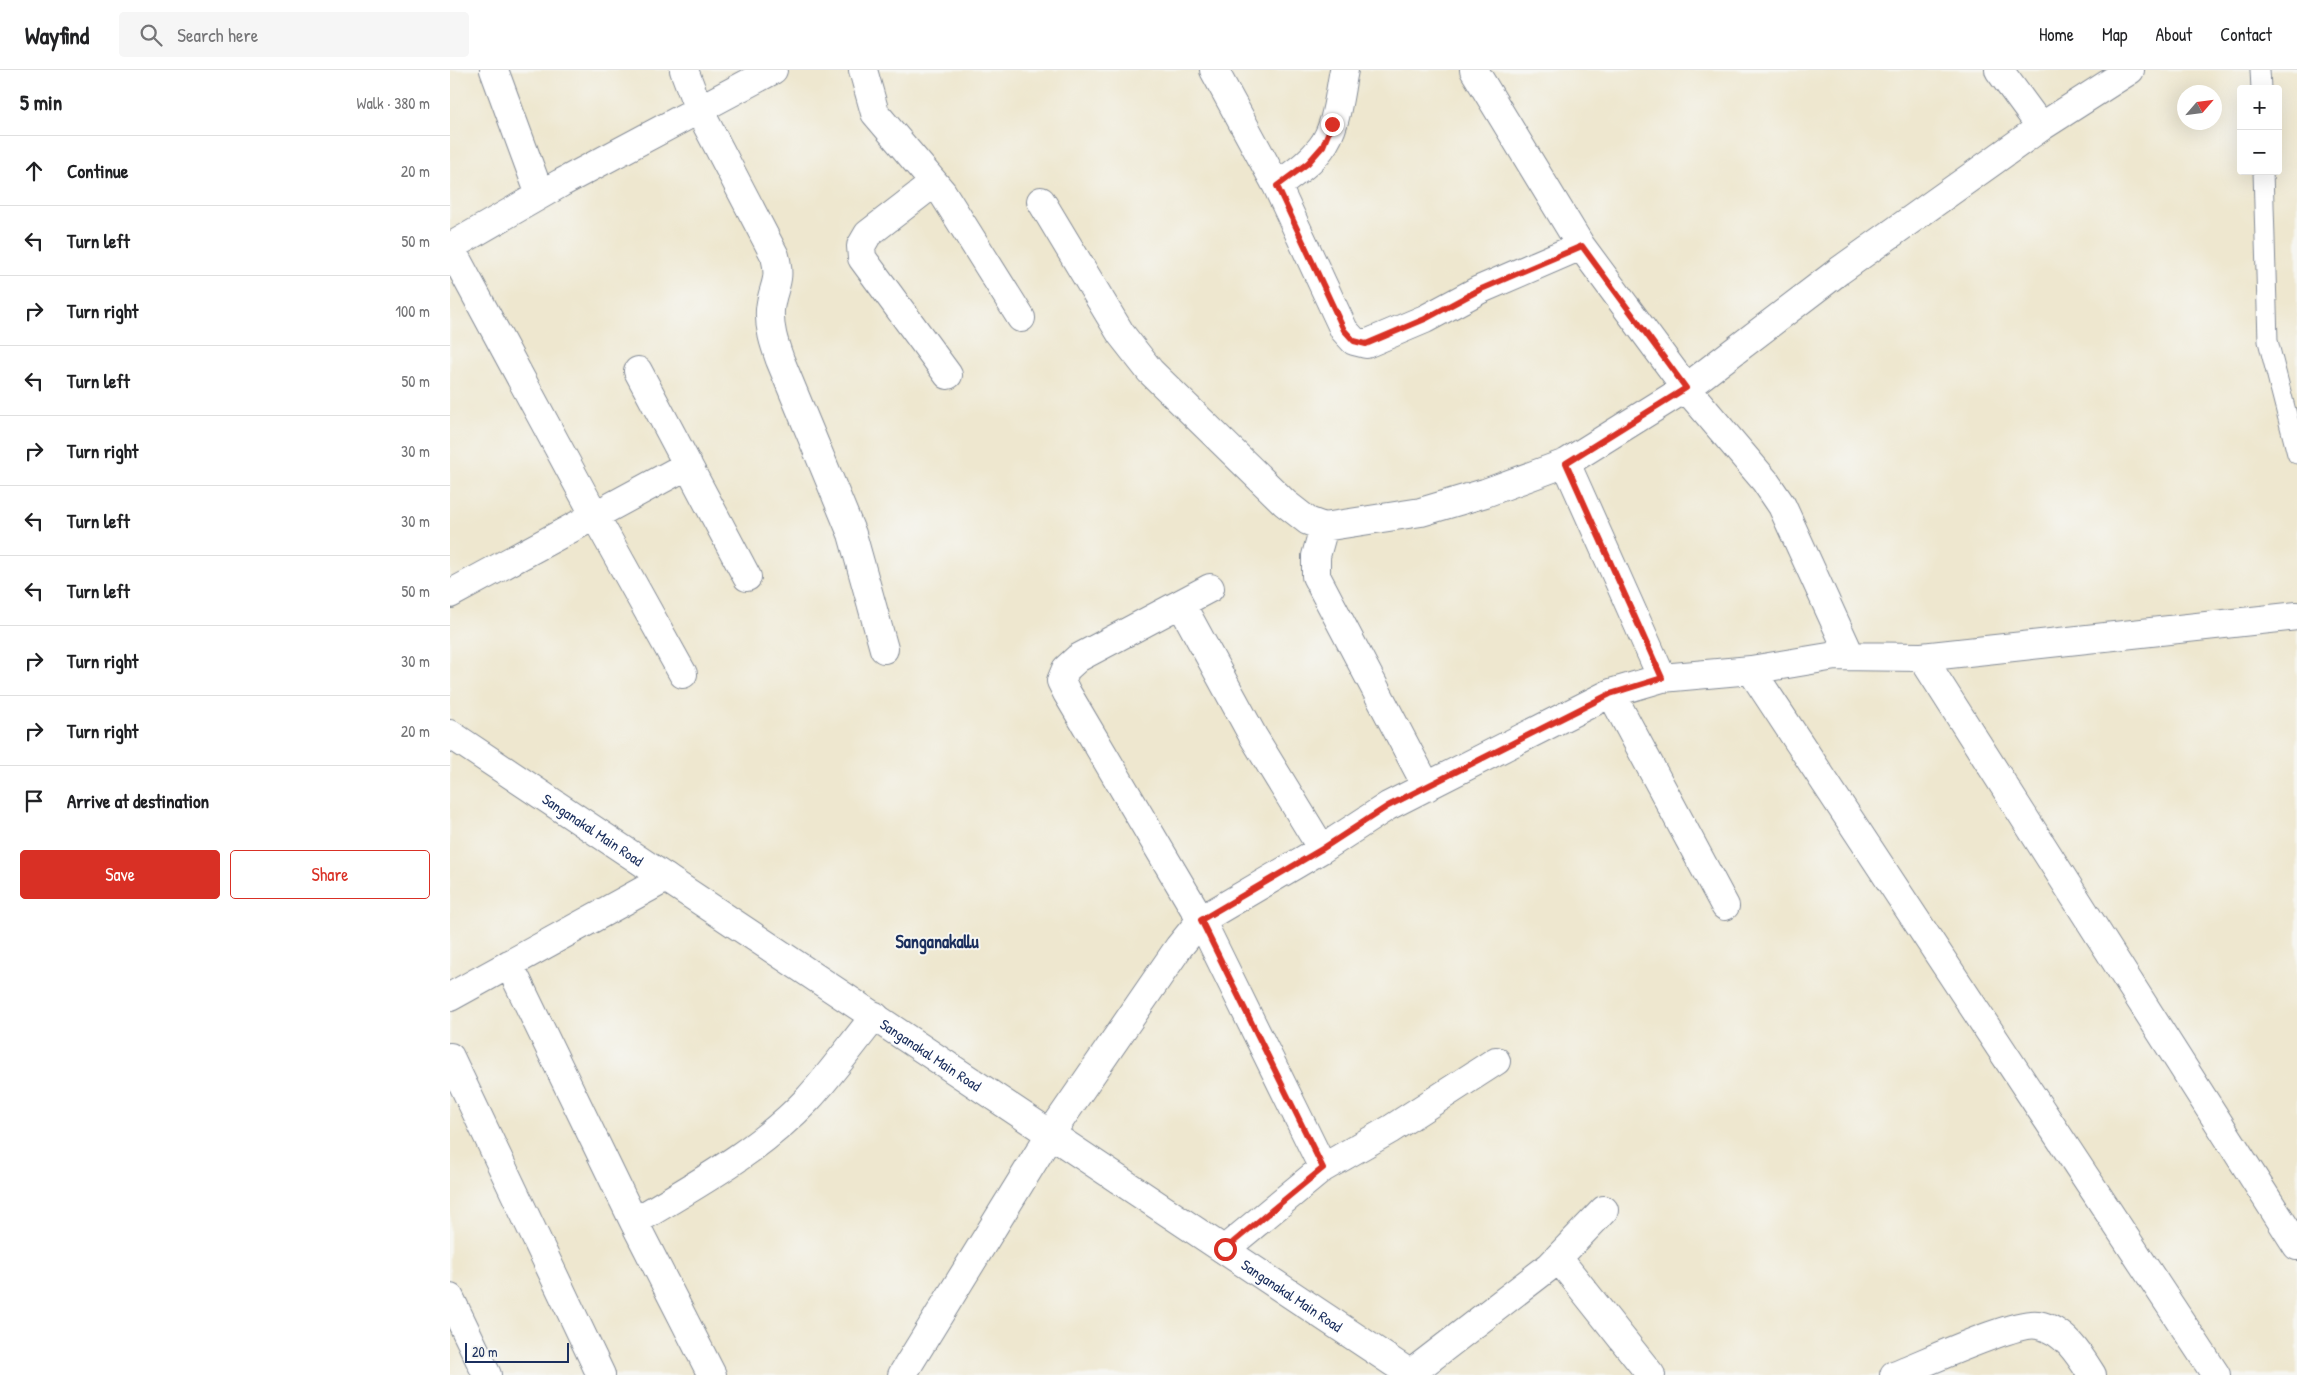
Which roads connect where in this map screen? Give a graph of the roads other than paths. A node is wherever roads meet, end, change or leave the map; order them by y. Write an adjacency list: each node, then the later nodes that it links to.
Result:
1 (494, 70): 17 (street)
2 (684, 70): 12 (street)
3 (773, 70): 12 (street)
4 (863, 70): 15 (street)
5 (1214, 70): 16 (street)
6 (1344, 70): 16 (street)
7 (1474, 70): 19 (street)
8 (1999, 70): 13 (street)
9 (2130, 70): 13 (street)
10 (2260, 70): 11 (lane)
11 (2261, 85)
12 (699, 110): 17 (street); 35 (street)
13 (2041, 127): 24 (street)
14 (2263, 175): 25 (lane)
15 (934, 183): 21 (street); 23 (street)
16 (1277, 186): 19 (street)
17 (540, 195): 20 (street)
18 (1042, 201): 29 (street)
19 (1582, 246): 24 (street)
20 (450, 247): 28 (street)
21 (1021, 318)
22 (638, 371): 27 (street)
23 (948, 375)
24 (1686, 388): 26 (street); 36 (street)
25 (2297, 454)
26 (1566, 463): 29 (street); 40 (street)
27 (688, 464): 28 (street); 30 (street)
28 (594, 514): 32 (street); 39 (street)
29 (1324, 528): 43 (street)
30 (747, 577)
31 (1210, 588): 33 (street)
32 (450, 594)
33 (1181, 604): 44 (street); 47 (street)
34 (2297, 616): 37 (street)
35 (884, 649)
36 (1850, 655): 37 (street); 38 (street)
37 (1922, 657): 57 (street)
38 (1751, 670): 40 (street); 69 (street)
39 (683, 674)
40 (1662, 678): 41 (street)
41 (1610, 694): 43 (street); 46 (street)
42 (450, 734): 45 (street, Sanganakal Main Road)
43 (1427, 787): 44 (street)
44 (1322, 849): 47 (street)
45 (666, 878): 48 (street); 50 (street, Sanganakal Main Road)
46 (1725, 906)
47 (1201, 920): 53 (street); 54 (street)
48 (509, 964): 49 (street); 56 (street)
49 (450, 997)
50 (874, 1016): 53 (street, Sanganakal Main Road); 56 (street)
51 (450, 1057): 63 (street)
52 (1496, 1061): 54 (street)
53 (1050, 1133): 58 (street, Sanganakal Main Road); 65 (street)
54 (1323, 1168): 58 (street)
55 (1604, 1210): 59 (street)
56 (634, 1222): 64 (street)
57 (2297, 1246)
58 (1225, 1249): 61 (street, Sanganakal Main Road)
59 (1558, 1258): 61 (street); 66 (street)
60 (450, 1298): 62 (street)
61 (1411, 1374)
62 (488, 1375)
63 (601, 1375)
64 (712, 1375)
65 (902, 1375)
66 (1651, 1375)
67 (1894, 1375): 68 (street)
68 (2092, 1375)
69 (2216, 1375)

